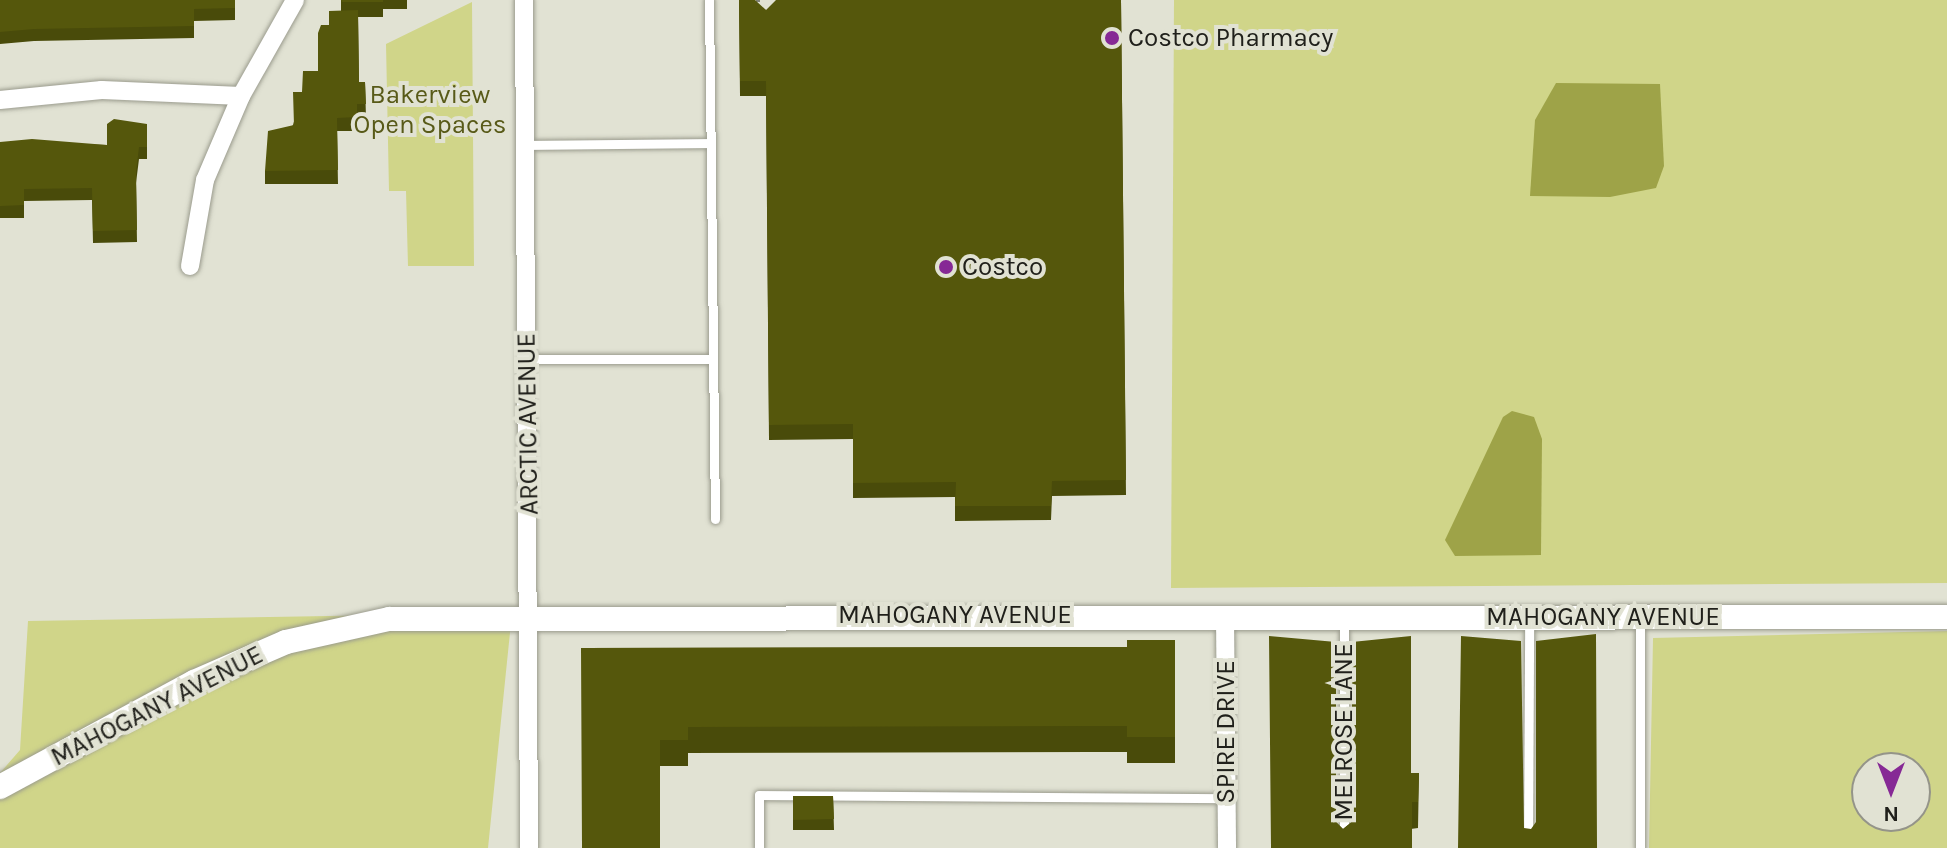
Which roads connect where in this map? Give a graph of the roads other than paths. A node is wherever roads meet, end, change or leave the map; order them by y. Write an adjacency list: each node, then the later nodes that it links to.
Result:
1 (295, 0): 4 (street)
2 (524, 0): 7 (street, ARCTIC AVENUE)
3 (709, 0): 6 (lane)
4 (241, 96): 5 (street); 8 (street)
5 (0, 100)
6 (710, 143): 7 (lane); 10 (lane)
7 (527, 145): 9 (street, ARCTIC AVENUE)
8 (190, 266)
9 (527, 359): 10 (lane); 12 (street, ARCTIC AVENUE)
10 (713, 359): 11 (lane)
11 (715, 519)
12 (531, 615): 13 (street, MAHOGANY AVENUE); 18 (street, MAHOGANY AVENUE); 20 (street, ARCTIC AVENUE)
13 (1225, 615): 14 (street, MAHOGANY AVENUE); 19 (street, SPIRE DRIVE)
14 (1344, 616): 15 (street, MAHOGANY AVENUE); 23 (lane, MELROSE LANE)
15 (1529, 617): 16 (street, MAHOGANY AVENUE); 24 (lane)
16 (1640, 617): 17 (street, MAHOGANY AVENUE); 25 (lane)
17 (1947, 617)
18 (0, 787)
19 (1226, 798): 21 (lane); 22 (street, SPIRE DRIVE)
20 (529, 848)
21 (759, 848)
22 (1227, 848)
23 (1344, 848)
24 (1528, 848)
25 (1640, 848)

